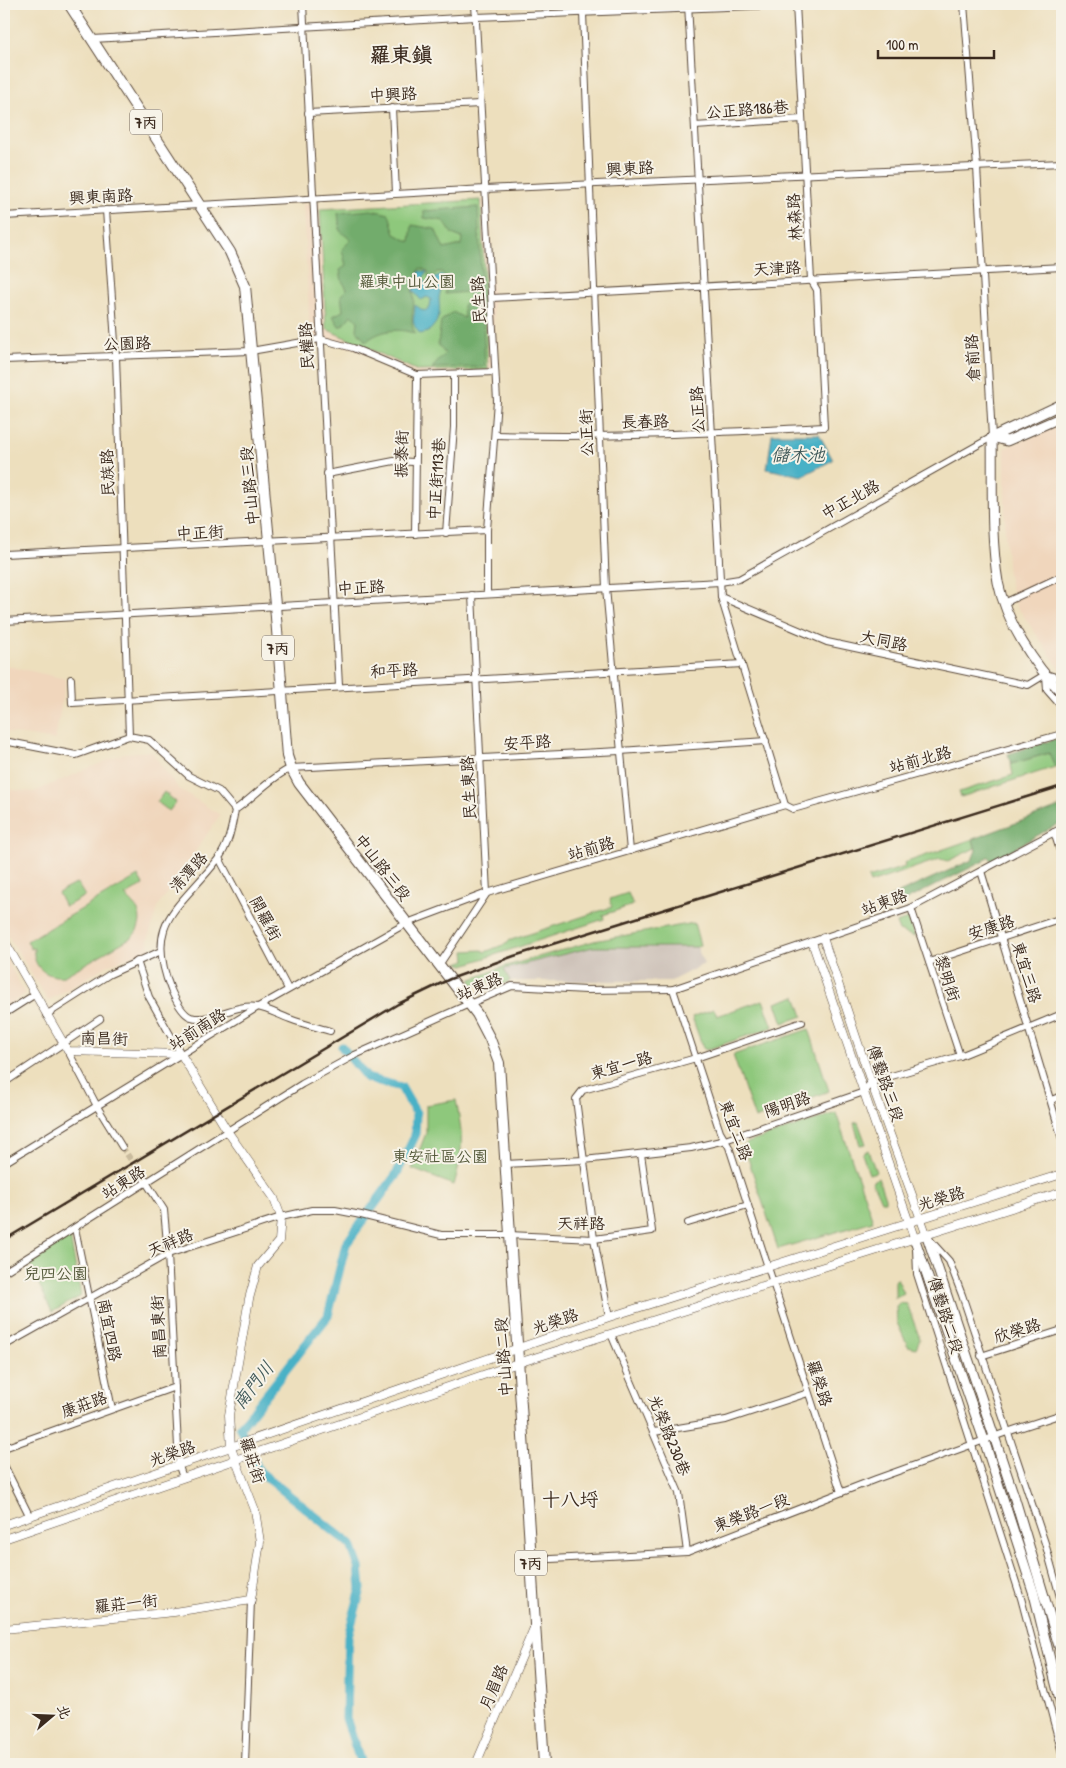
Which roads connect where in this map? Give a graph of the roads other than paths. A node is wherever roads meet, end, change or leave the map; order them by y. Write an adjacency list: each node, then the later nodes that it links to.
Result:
1 (84, 4): 8 (street)
2 (302, 4): 11 (street, 民權路)
3 (475, 4): 10 (street, 民生路)
4 (796, 4): 5 (street); 7 (street); 16 (street, 林森路)
5 (803, 4)
6 (964, 4): 19 (street, 倉前路)
7 (688, 6): 9 (street); 17 (street, 公正路)
8 (71, 7): 12 (main road, 中山路三段 / 7丙)
9 (583, 13): 10 (street); 22 (street, 公正街)
10 (476, 17): 11 (street); 13 (street, 民生路)
11 (304, 28): 12 (street); 15 (street, 民權路)
12 (93, 39): 26 (main road, 中山路三段 / 7丙)
13 (480, 104): 14 (street, 中興路); 23 (street, 民生路)
14 (392, 108): 15 (street, 中興路); 24 (street)
15 (308, 113): 25 (street, 民權路)
16 (802, 119): 17 (street, 公正路186巷); 20 (street, 林森路)
17 (695, 126): 21 (street, 公正路)
18 (1062, 163): 19 (street, 興東路)
19 (977, 167): 20 (street, 興東路); 30 (street, 倉前路)
20 (805, 174): 21 (street, 興東路); 31 (street, 林森路)
21 (697, 179): 22 (street, 興東路); 32 (street, 公正路)
22 (591, 184): 23 (street, 興東路); 33 (street, 公正街)
23 (485, 189): 24 (street, 興東路); 34 (street, 民生路)
24 (396, 193): 25 (street, 興東路)
25 (313, 199): 26 (street, 興東路); 35 (street, 民權路)
26 (199, 205): 27 (street, 興東南路); 36 (main road, 中山路三段 / 7丙)
27 (106, 210): 28 (street, 興東南路); 37 (street, 民族路)
28 (4, 216)
29 (1062, 267): 30 (street, 天津路)
30 (983, 272): 31 (street, 天津路); 48 (street, 倉前路)
31 (811, 280): 32 (street, 天津路); 44 (street, 林森路)
32 (704, 286): 33 (street, 天津路); 45 (street, 公正路)
33 (594, 292): 34 (street, 天津路); 47 (street, 公正街)
34 (492, 298): 39 (street, 民生路)
35 (320, 339): 36 (street, 公園路); 41 (street); 50 (street, 民權路)
36 (251, 351): 37 (street, 公園路); 55 (main road, 中山路三段 / 7丙)
37 (116, 357): 38 (street, 公園路); 56 (street, 民族路)
38 (4, 360)
39 (495, 372): 40 (street); 46 (street, 民生路)
40 (454, 374): 41 (street); 52 (street, 中正街113巷)
41 (417, 375): 49 (street, 振泰街)
42 (1062, 404): 48 (main road, 中正北路)
43 (1062, 417): 48 (main road)
44 (824, 427): 45 (street, 長春路)
45 (712, 433): 47 (street, 長春路); 59 (street, 公正路)
46 (496, 436): 47 (street, 長春路); 51 (street, 民生路)
47 (601, 436): 60 (street, 公正街)
48 (992, 436): 59 (street, 中正北路); 65 (main road, 倉前路)
49 (414, 462): 50 (street); 53 (street, 振泰街)
50 (327, 474): 54 (street, 民權路)
51 (487, 530): 52 (street, 中正街); 61 (street, 民生路)
52 (446, 532): 53 (street, 中正街)
53 (415, 534): 54 (street, 中正街)
54 (330, 538): 55 (street, 中正街); 64 (street, 民權路)
55 (269, 542): 56 (street, 中正街); 66 (main road, 中山路三段 / 7丙)
56 (123, 550): 57 (street, 中正街); 67 (street, 民族路)
57 (4, 554)
58 (1062, 576): 65 (street)
59 (720, 582): 60 (street, 中正路); 63 (street, 公正路)
60 (606, 588): 61 (street, 中正路); 70 (street, 公正街)
61 (487, 594): 62 (street, 中正路)
62 (472, 595): 64 (street, 中正路); 74 (street, 民生東路)
63 (721, 597): 69 (street, 公正路); 71 (street, 大同路)
64 (336, 602): 66 (street, 中正路); 75 (street, 民權路)
65 (1004, 604): 71 (main road, 倉前路)
66 (275, 605): 67 (street, 中正路); 76 (main road, 中山路三段 / 7丙)
67 (126, 614): 68 (street, 中正路); 78 (street, 民族路)
68 (4, 621)
69 (742, 664): 70 (street, 和平路); 83 (street, 公正路)
70 (615, 671): 74 (street, 和平路); 84 (street, 公正街)
71 (1046, 674): 72 (street); 77 (main road, 倉前路); 79 (street)
72 (1062, 678)
73 (71, 679): 78 (street, 和平路)
74 (476, 680): 75 (street, 和平路); 85 (street, 民生東路)
75 (339, 686): 76 (street, 和平路)
76 (281, 690): 78 (street, 和平路); 86 (main road, 中山路三段 / 7丙)
77 (1062, 693)
78 (127, 699): 81 (street, 民族路)
79 (1062, 706)
80 (1062, 734): 87 (street, 站前北路)
81 (129, 736): 82 (street); 88 (street)
82 (4, 741)
83 (766, 741): 84 (street, 安平路); 87 (street, 公正路)
84 (620, 751): 85 (street, 安平路); 91 (street, 公正街)
85 (481, 758): 86 (street, 安平路); 95 (street, 民生東路)
86 (291, 768): 88 (street); 98 (main road, 中山路三段 / 7丙)
87 (785, 806): 91 (street, 站前路)
88 (235, 810): 93 (street, 清潭路)
89 (1062, 828): 90 (street, 站東路)
90 (1054, 832): 92 (street); 94 (street, 站東路)
91 (630, 851): 95 (street, 站前路)
92 (1062, 857)
93 (219, 858): 103 (street, 清潭路); 107 (street, 開羅街)
94 (981, 872): 96 (street, 站東路); 99 (street, 東宜三路)
95 (487, 892): 98 (street, 站前路); 106 (street)
96 (911, 908): 100 (street, 站東路); 105 (street, 黎明街)
97 (1062, 918): 99 (street, 安康路)
98 (407, 923): 106 (main road, 中山路三段 / 7丙); 107 (street, 站前南路)
99 (1002, 937): 105 (street, 安康路); 117 (street, 東宜三路)
100 (823, 938): 102 (street, 站東路); 124 (street, 傳藝路三段)
101 (4, 940): 109 (street, 南昌街)
102 (812, 942): 108 (street, 站東路); 126 (street, 傳藝路三段)
103 (161, 951): 104 (street); 111 (street, 清潭路)
104 (138, 962): 114 (street); 121 (street)
105 (929, 962): 122 (street, 黎明街)
106 (440, 965): 110 (main road, 中山路二段 / 7丙)
107 (288, 989): 111 (street, 站前南路)
108 (673, 989): 110 (street, 站東路); 123 (street, 東宜二路)
109 (34, 995): 112 (street); 114 (street, 南昌街)
110 (469, 1004): 130 (street, 站東路); 137 (main road, 中山路二段 / 7丙)
111 (258, 1007): 118 (street); 121 (street, 站前南路)
112 (4, 1014)
113 (1062, 1014): 117 (street)
114 (46, 1015): 119 (street, 南昌街)
115 (100, 1019): 119 (street)
116 (802, 1022): 123 (street, 東宜一路)
117 (1030, 1027): 122 (street); 128 (street, 東宜三路)
118 (330, 1031)
119 (62, 1042): 120 (street, 南昌街); 125 (street)
120 (68, 1051): 121 (street, 南昌街); 129 (street)
121 (181, 1054): 129 (street, 站前南路); 130 (street)
122 (960, 1056): 124 (street)
123 (696, 1058): 132 (street, 東宜二路); 135 (street, 東宜一路)
124 (871, 1082): 126 (street); 143 (street, 傳藝路三段)
125 (4, 1083)
126 (864, 1092): 132 (street, 陽明路); 145 (street, 傳藝路三段)
127 (1062, 1096): 128 (street)
128 (1051, 1100): 131 (street, 東宜三路)
129 (98, 1108): 133 (street); 136 (street, 站前南路)
130 (228, 1132): 139 (street, 站東路); 142 (street)
131 (1062, 1139)
132 (725, 1140): 134 (street, 陽明路); 141 (street, 東宜二路)
133 (122, 1147)
134 (641, 1154): 135 (street, 陽明路); 149 (street, 天祥路)
135 (584, 1160): 137 (street, 陽明路); 149 (street, 東宜一路)
136 (4, 1163)
137 (505, 1164): 147 (main road, 中山路二段 / 7丙)
138 (1062, 1174): 143 (street, 光榮路)
139 (145, 1181): 146 (street, 站東路); 151 (street, 南昌東街)
140 (1062, 1192): 148 (street, 光榮路)
141 (748, 1204): 144 (street); 152 (street, 東宜二路)
142 (282, 1217): 147 (street, 天祥路); 151 (street, 天祥路); 173 (street, 羅莊街)
143 (920, 1220): 145 (street, 光榮路); 148 (street, 傳藝路三段)
144 (688, 1223)
145 (909, 1223): 150 (street, 傳藝路三段); 152 (street, 光榮路)
146 (76, 1228): 153 (street, 站東路); 155 (street, 南宜四路)
147 (509, 1235): 149 (street, 天祥路); 160 (main road, 中山路二段 / 7丙)
148 (927, 1236): 150 (street, 光榮路); 161 (street, 傳藝路二段); 169 (main road, 傳藝路二段)
149 (594, 1239): 156 (street, 東宜一路)
150 (916, 1240): 154 (street, 光榮路); 170 (main road, 傳藝路二段); 171 (street, 傳藝路二段)
151 (168, 1254): 155 (street, 天祥路); 163 (street, 南昌東街)
152 (768, 1268): 154 (street, 東宜二路); 156 (street, 光榮路)
153 (4, 1272)
154 (772, 1282): 158 (street, 光榮路); 164 (street, 羅榮路)
155 (90, 1297): 159 (street, 天祥路); 165 (street, 南宜四路)
156 (609, 1317): 160 (street, 光榮路)
157 (1062, 1330): 161 (street, 欣榮路)
158 (611, 1334): 162 (street, 光榮路); 167 (street, 光榮路230巷)
159 (4, 1346)
160 (518, 1349): 162 (main road, 中山路二段 / 7丙); 173 (street, 光榮路)
161 (981, 1356): 168 (street, 傳藝路二段)
162 (518, 1363): 174 (street, 光榮路); 183 (main road, 中山路二段 / 7丙)
163 (174, 1387): 165 (street, 康莊路); 176 (street, 南昌東街)
164 (808, 1393): 167 (street); 178 (street, 羅榮路)
165 (112, 1409): 172 (street, 康莊路)
166 (1062, 1414): 168 (street, 東榮路一段)
167 (654, 1432): 182 (street, 光榮路230巷)
168 (1007, 1432): 169 (street, 東榮路一段); 185 (street, 傳藝路二段)
169 (995, 1436): 170 (street, 東榮路一段); 188 (main road, 傳藝路二段)
170 (984, 1440): 171 (street, 東榮路一段); 189 (main road, 傳藝路二段)
171 (972, 1445): 178 (street, 東榮路一段); 191 (street, 傳藝路二段)
172 (4, 1448)
173 (231, 1448): 174 (street, 羅莊街); 176 (street, 光榮路)
174 (236, 1458): 177 (street, 光榮路); 184 (street, 羅莊街)
175 (4, 1465): 179 (street)
176 (179, 1466): 177 (street, 南昌東街); 179 (street, 光榮路)
177 (182, 1478): 181 (street, 光榮路)
178 (842, 1492): 182 (street, 東榮路一段)
179 (29, 1515): 180 (street, 光榮路)
180 (4, 1525)
181 (4, 1539)
182 (687, 1552): 183 (street, 東榮路一段)
183 (531, 1560): 186 (main road, 中山路二段 / 7丙)
184 (251, 1600): 187 (street, 羅莊一街); 192 (street, 羅莊街)
185 (1062, 1604)
186 (536, 1622): 193 (street, 月眉路); 194 (main road, 中山路二段 / 7丙)
187 (4, 1629)
188 (1062, 1656)
189 (1059, 1679): 190 (main road, 傳藝路二段)
190 (1062, 1708)
191 (1062, 1753)
192 (245, 1764)
193 (476, 1764)
194 (544, 1764)

